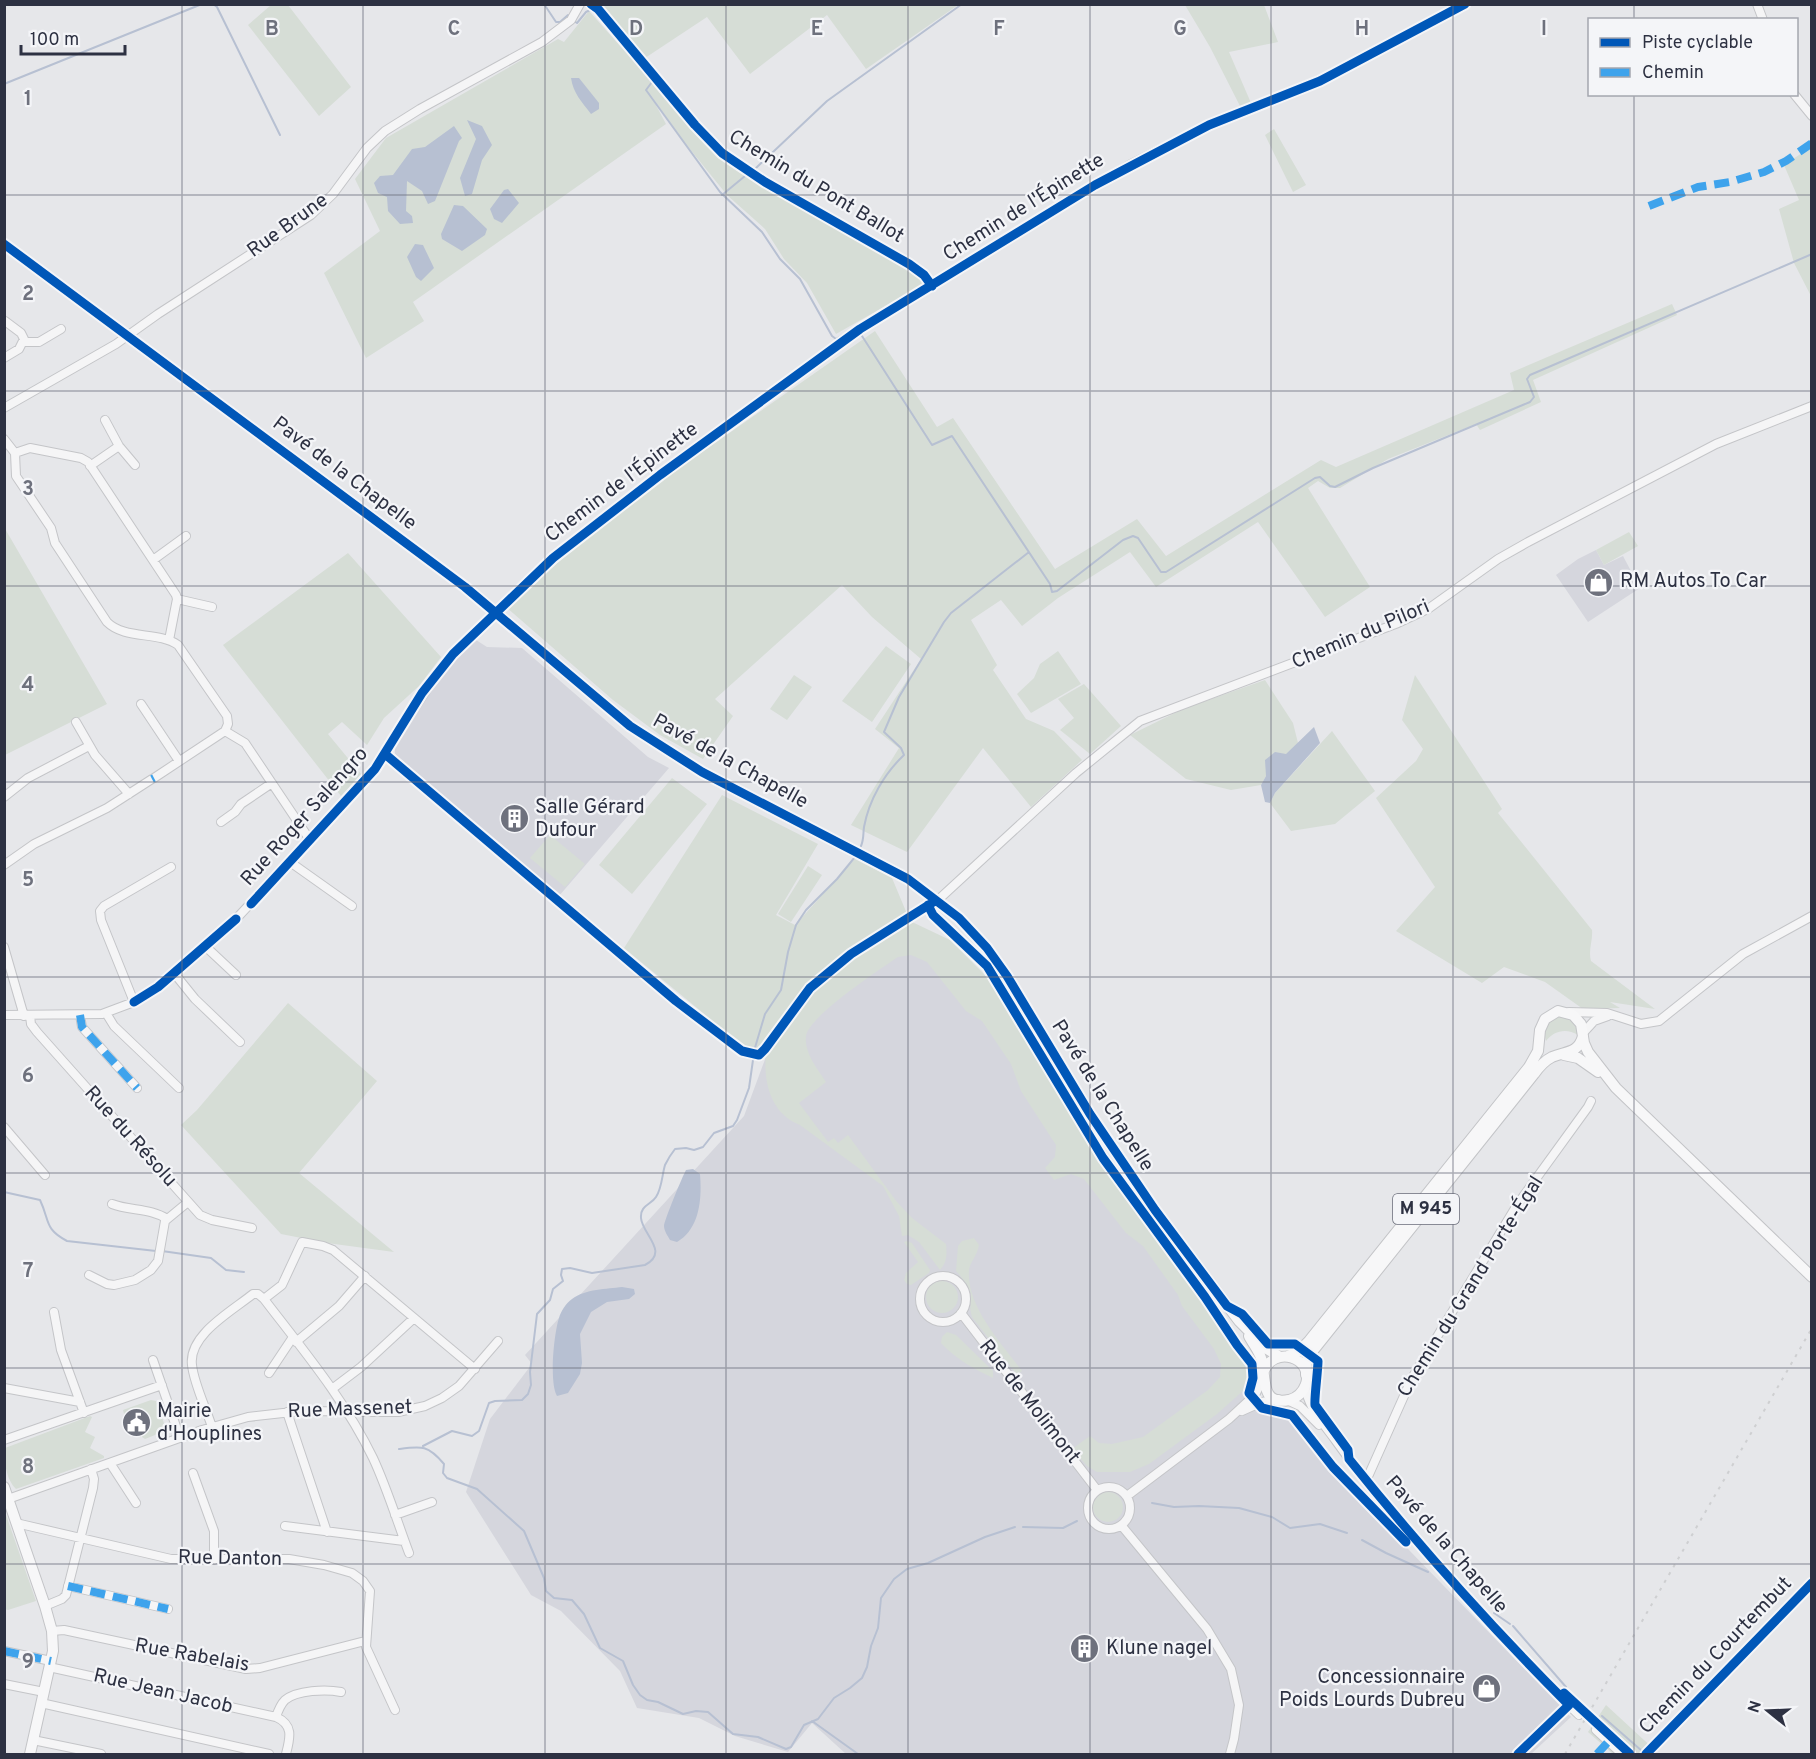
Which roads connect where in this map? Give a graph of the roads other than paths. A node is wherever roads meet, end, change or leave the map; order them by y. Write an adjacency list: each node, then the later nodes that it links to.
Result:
1 (580, 4): 10 (street, Rue Brune)
2 (591, 4): 7 (street, Chemin du Pont Ballot)
3 (1465, 4): 7 (street, Chemin de l'Épinette)
4 (1796, 96): 5 (street)
5 (1812, 116)
6 (4, 244): 10 (main road, Pavé de la Chapelle)
7 (932, 286): 25 (street, Chemin de l'Épinette)
8 (5, 321): 11 (street)
9 (61, 329): 11 (street)
10 (127, 335): 14 (street, Rue Brune); 25 (main road, Pavé de la Chapelle)
11 (23, 342): 12 (street)
12 (4, 358)
13 (1812, 406): 40 (street, Chemin du Pilori)
14 (4, 408)
15 (105, 420): 17 (street)
16 (4, 439): 18 (street)
17 (119, 446): 19 (street); 20 (street)
18 (15, 453): 20 (street); 26 (street)
19 (135, 465)
20 (90, 466): 22 (street)
21 (186, 536): 22 (street)
22 (153, 560): 23 (street)
23 (177, 599): 24 (street); 26 (street)
24 (212, 607)
25 (496, 612): 36 (street, Rue Roger Salengro); 40 (main road, Pavé de la Chapelle)
26 (169, 640): 29 (street)
27 (141, 704): 31 (street)
28 (76, 722): 30 (street)
29 (225, 730): 31 (street); 32 (street)
30 (89, 746): 33 (street); 34 (street)
31 (179, 761): 33 (street)
32 (272, 783): 35 (street); 36 (street)
33 (129, 794): 37 (street)
34 (4, 797)
35 (221, 822)
36 (310, 840): 38 (street, Rue Roger Salengro)
37 (6, 861)
38 (290, 862): 41 (street); 43 (street, Rue Roger Salengro)
39 (171, 867): 47 (street)
40 (938, 900): 75 (main road, Pavé de la Chapelle)
41 (352, 906)
42 (1812, 916): 53 (street)
43 (205, 946): 45 (street, Rue Roger Salengro); 46 (street)
44 (4, 947): 52 (street, Rue du Résolu)
45 (174, 973): 47 (street, Rue Roger Salengro); 56 (street)
46 (236, 975)
47 (134, 1002): 49 (street, Rue Roger Salengro)
48 (1568, 1012): 53 (street); 54 (main road); 55 (main road)
49 (106, 1013): 50 (street, Rue Roger Salengro); 59 (street)
50 (80, 1015): 52 (street, Rue Roger Salengro); 58 (street)
51 (4, 1016): 52 (street, Rue Roger Salengro)
52 (27, 1016): 64 (street, Rue du Résolu)
53 (1621, 1018): 54 (street)
54 (1583, 1035): 57 (main road); 60 (main road)
55 (1540, 1039): 57 (main road); 78 (main road, M 945)
56 (240, 1042)
57 (1563, 1055): 60 (main road); 83 (main road, M 945)
58 (137, 1088)
59 (179, 1088)
60 (1616, 1088): 70 (main road)
61 (1591, 1101): 100 (street, Chemin du Grand Porte-Égal)
62 (5, 1129): 63 (street)
63 (45, 1175)
64 (188, 1202): 66 (street); 67 (street, Rue du Résolu)
65 (112, 1204): 66 (street)
66 (167, 1219): 68 (street)
67 (252, 1228)
68 (89, 1275)
69 (365, 1276): 71 (street); 74 (street); 76 (street)
70 (1812, 1277)
71 (264, 1299): 76 (street); 93 (street)
72 (54, 1312): 88 (street)
73 (961, 1313): 73 (street); 102 (street, Rue de Molimont)
74 (414, 1318): 80 (street); 86 (street)
75 (1239, 1320): 78 (main road, Pavé de la Chapelle); 82 (main road, Pavé de la Chapelle)
76 (295, 1340): 81 (street); 86 (street)
77 (498, 1341): 80 (street, Rue Massenet)
78 (1284, 1357): 82 (main road); 83 (main road, Pavé de la Chapelle)
79 (153, 1360): 84 (street)
80 (475, 1369): 89 (street, Rue Massenet)
81 (269, 1373)
82 (1263, 1376): 87 (main road, Pavé de la Chapelle); 92 (street)
83 (1306, 1380): 87 (main road); 96 (street, Pavé de la Chapelle)
84 (162, 1385): 91 (street); 94 (street)
85 (4, 1389): 88 (street)
86 (332, 1389): 89 (street)
87 (1282, 1400): 92 (street); 96 (street)
88 (80, 1402): 91 (street)
89 (347, 1411): 90 (street, Rue Massenet); 107 (street)
90 (287, 1412): 93 (street, Rue Massenet); 111 (street)
91 (84, 1413): 95 (street)
92 (1229, 1419): 103 (street)
93 (212, 1427): 94 (street, Rue Massenet)
94 (180, 1438): 97 (street, Rue Massenet)
95 (4, 1440)
96 (1349, 1460): 100 (street, Pavé de la Chapelle)
97 (110, 1463): 98 (street, Rue Massenet); 106 (street)
98 (91, 1469): 104 (street, Rue Massenet); 112 (street)
99 (193, 1473): 115 (street)
100 (1366, 1481): 127 (street, Pavé de la Chapelle)
101 (4, 1487): 104 (main road)
102 (1097, 1490): 103 (street); 110 (street)
103 (1127, 1496): 110 (street)
104 (8, 1499): 108 (main road)
105 (432, 1502): 107 (street)
106 (136, 1503)
107 (395, 1515): 113 (street)
108 (16, 1523): 112 (street, Rue Danton); 118 (main road)
109 (285, 1526): 111 (street)
110 (1122, 1526): 138 (street)
111 (327, 1532): 113 (street)
112 (81, 1538): 115 (street, Rue Danton); 117 (street)
113 (404, 1541): 114 (street)
114 (409, 1553)
115 (214, 1560): 121 (street, Rue Danton)
116 (1812, 1583): 141 (street, Chemin du Courtembut)
117 (68, 1586): 118 (street); 119 (street)
118 (45, 1606): 120 (main road)
119 (168, 1609)
120 (52, 1631): 121 (street, Rue Rabelais); 123 (main road)
121 (365, 1641): 128 (street)
122 (4, 1651): 123 (street, Rue Jean Jacob)
123 (50, 1664): 126 (main road); 130 (street, Rue Jean Jacob)
124 (4, 1684): 126 (street)
125 (341, 1692): 130 (street)
126 (43, 1698): 132 (main road); 133 (street)
127 (1569, 1705): 129 (street, Pavé de la Chapelle); 139 (street)
128 (395, 1710)
129 (1579, 1715)
130 (276, 1717): 134 (street)
131 (1596, 1730): 140 (street)
132 (33, 1740): 135 (main road); 136 (street)
133 (232, 1749): 137 (street)
134 (287, 1754)
135 (30, 1755)
136 (101, 1755)
137 (269, 1755)
138 (1230, 1755)
139 (1518, 1755)
140 (1622, 1755)
141 (1646, 1755)

